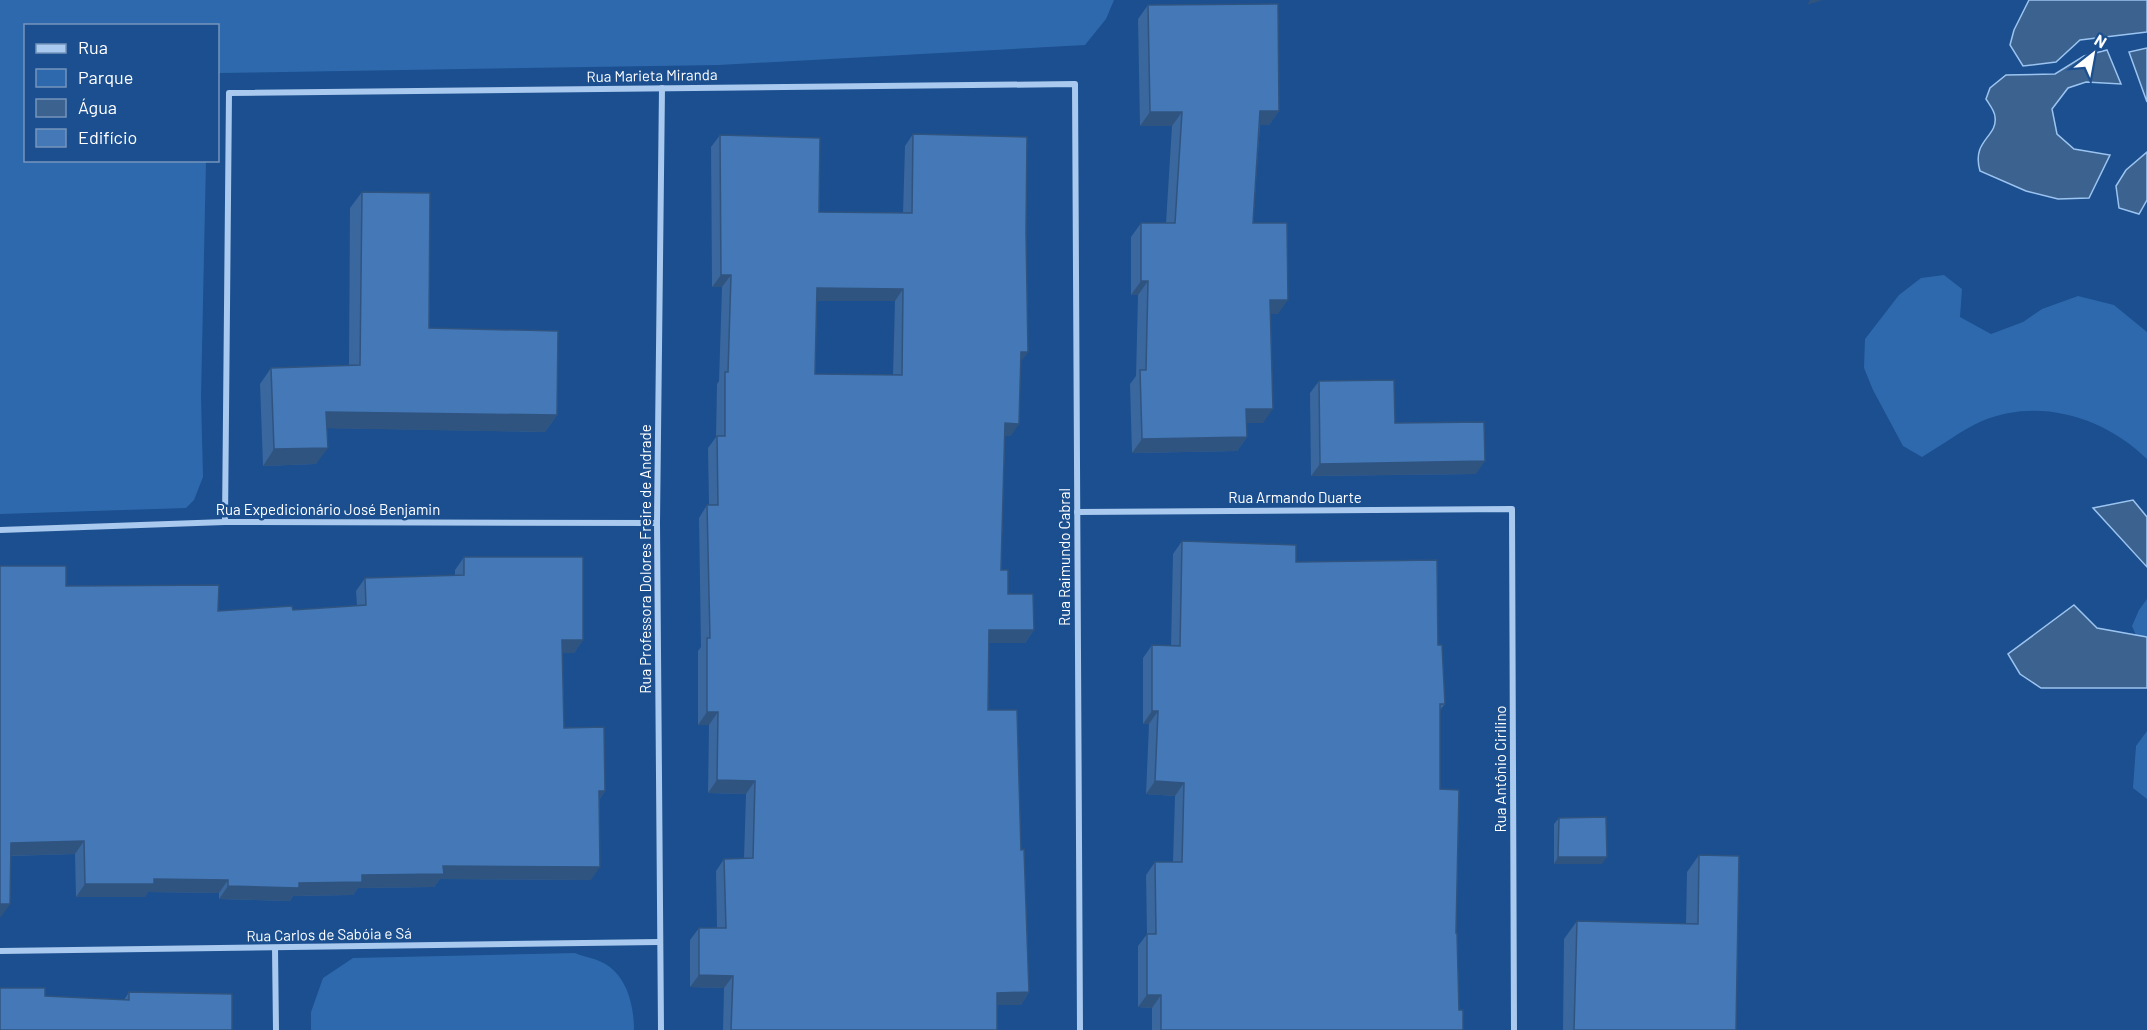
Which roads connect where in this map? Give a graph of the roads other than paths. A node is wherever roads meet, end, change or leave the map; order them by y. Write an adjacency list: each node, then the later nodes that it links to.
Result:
1 (1075, 84): 2 (street, Rua Marieta Miranda); 4 (street, Rua Raimundo Cabral)
2 (662, 88): 5 (street, Rua Marieta Miranda); 6 (street, Rua Professora Dolores Freire de Andrade)
3 (1512, 509): 4 (street, Rua Armando Duarte); 14 (street, Rua Antônio Cirilino)
4 (1077, 512): 13 (street, Rua Raimundo Cabral)
5 (225, 522): 6 (street, Rua Expedicionário José Benjamin); 7 (street, Rua Expedicionário José Benjamin)
6 (657, 523): 8 (street, Rua Professora Dolores Freire de Andrade)
7 (0, 530)
8 (659, 942): 9 (street, Rua Carlos de Sabóia e Sá); 12 (street, Rua Professora Dolores Freire de Andrade)
9 (275, 948): 10 (street, Rua Carlos de Sabóia e Sá); 11 (street)
10 (0, 951)
11 (276, 1030)
12 (661, 1030)
13 (1080, 1030)
14 (1514, 1030)

